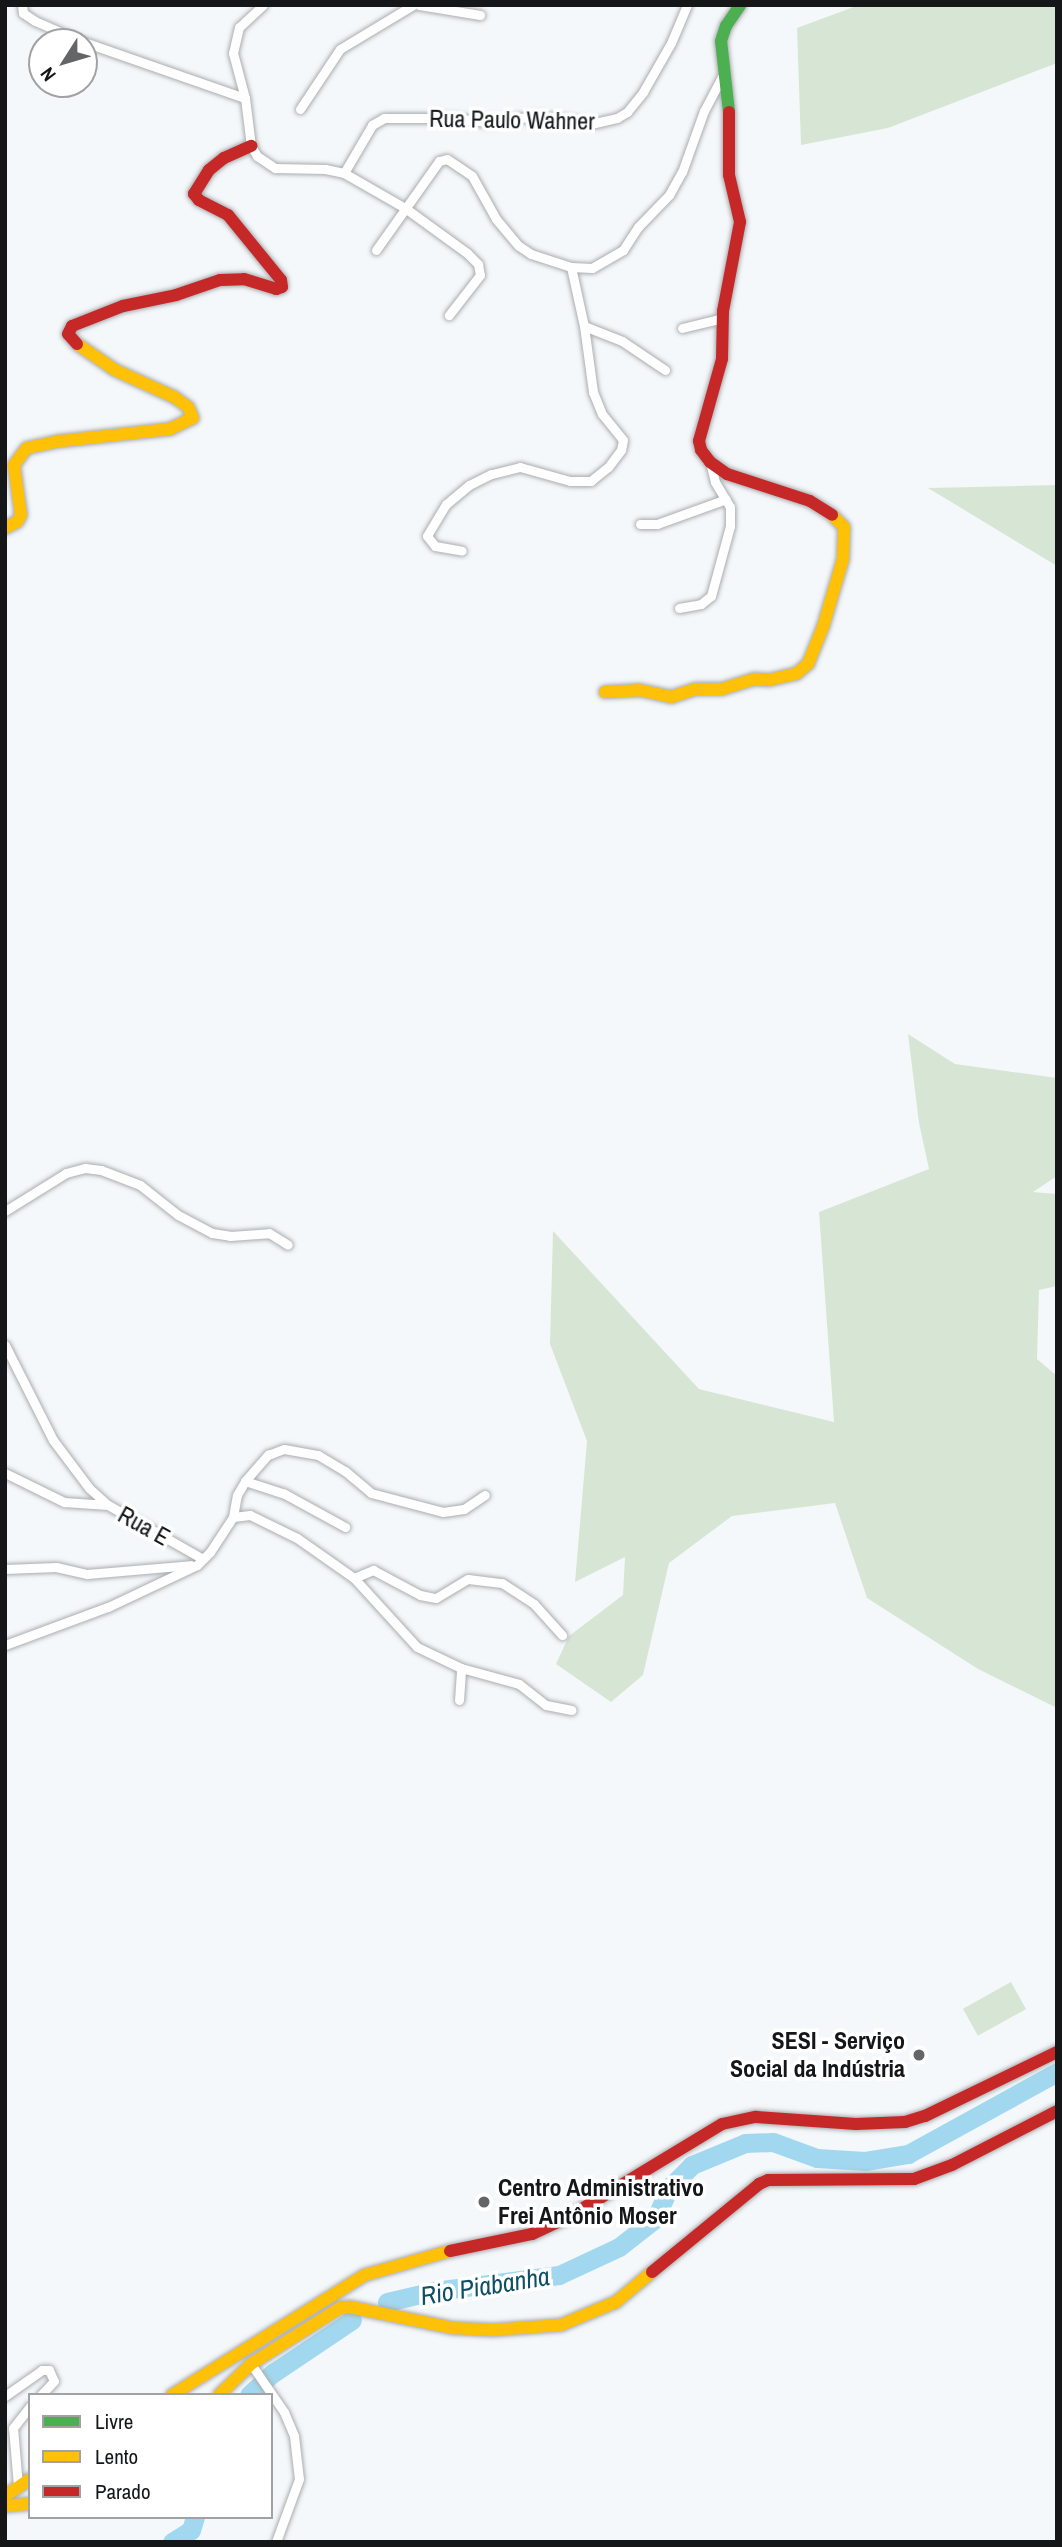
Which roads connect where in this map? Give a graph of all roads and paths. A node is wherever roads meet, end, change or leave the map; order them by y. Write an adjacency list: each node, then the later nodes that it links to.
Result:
1 (22, 5): 8 (street)
2 (263, 5): 11 (street)
3 (413, 5): 12 (street)
4 (419, 5): 7 (street)
5 (687, 5): 14 (street, Rua Paulo Wahner)
6 (740, 5): 10 (main road)
7 (480, 15)
8 (49, 28)
9 (98, 47): 11 (street)
10 (726, 69): 17 (street); 19 (main road)
11 (245, 98): 13 (street)
12 (300, 109)
13 (251, 146): 14 (street); 26 (main road)
14 (344, 173): 15 (street)
15 (405, 208): 16 (street); 17 (street); 18 (street)
16 (376, 250)
17 (571, 267): 20 (street)
18 (449, 315)
19 (723, 318): 21 (street); 23 (main road)
20 (584, 326): 22 (street); 27 (street)
21 (682, 328)
22 (665, 370)
23 (709, 462): 24 (street); 29 (main road)
24 (726, 499): 25 (street); 28 (street)
25 (640, 524)
26 (5, 528)
27 (462, 551)
28 (679, 608)
29 (606, 692)
30 (5, 1211): 31 (street)
31 (288, 1245)
32 (5, 1345): 36 (street)
33 (5, 1474): 36 (street, Rua E)
34 (245, 1481): 35 (street); 37 (street); 38 (street)
35 (485, 1495)
36 (108, 1506): 39 (street, Rua E)
37 (233, 1517): 39 (street); 41 (street)
38 (345, 1527)
39 (200, 1562): 40 (street); 43 (street)
40 (5, 1569)
41 (354, 1578): 42 (street); 44 (street)
42 (562, 1635)
43 (5, 1645)
44 (461, 1668): 45 (street); 46 (street)
45 (459, 1700)
46 (572, 1710)
47 (1057, 2052): 51 (main road)
48 (1057, 2110): 49 (main road)
49 (255, 2369): 52 (main road); 53 (street)
50 (43, 2393): 55 (street)
51 (175, 2393)
52 (222, 2393)
53 (272, 2393)
54 (273, 2394): 62 (street)
55 (5, 2396)
56 (28, 2409): 58 (street)
57 (28, 2480): 58 (main road)
58 (18, 2486): 59 (main road); 60 (main road)
59 (5, 2496)
60 (27, 2503): 61 (main road)
61 (5, 2505)
62 (276, 2542)

